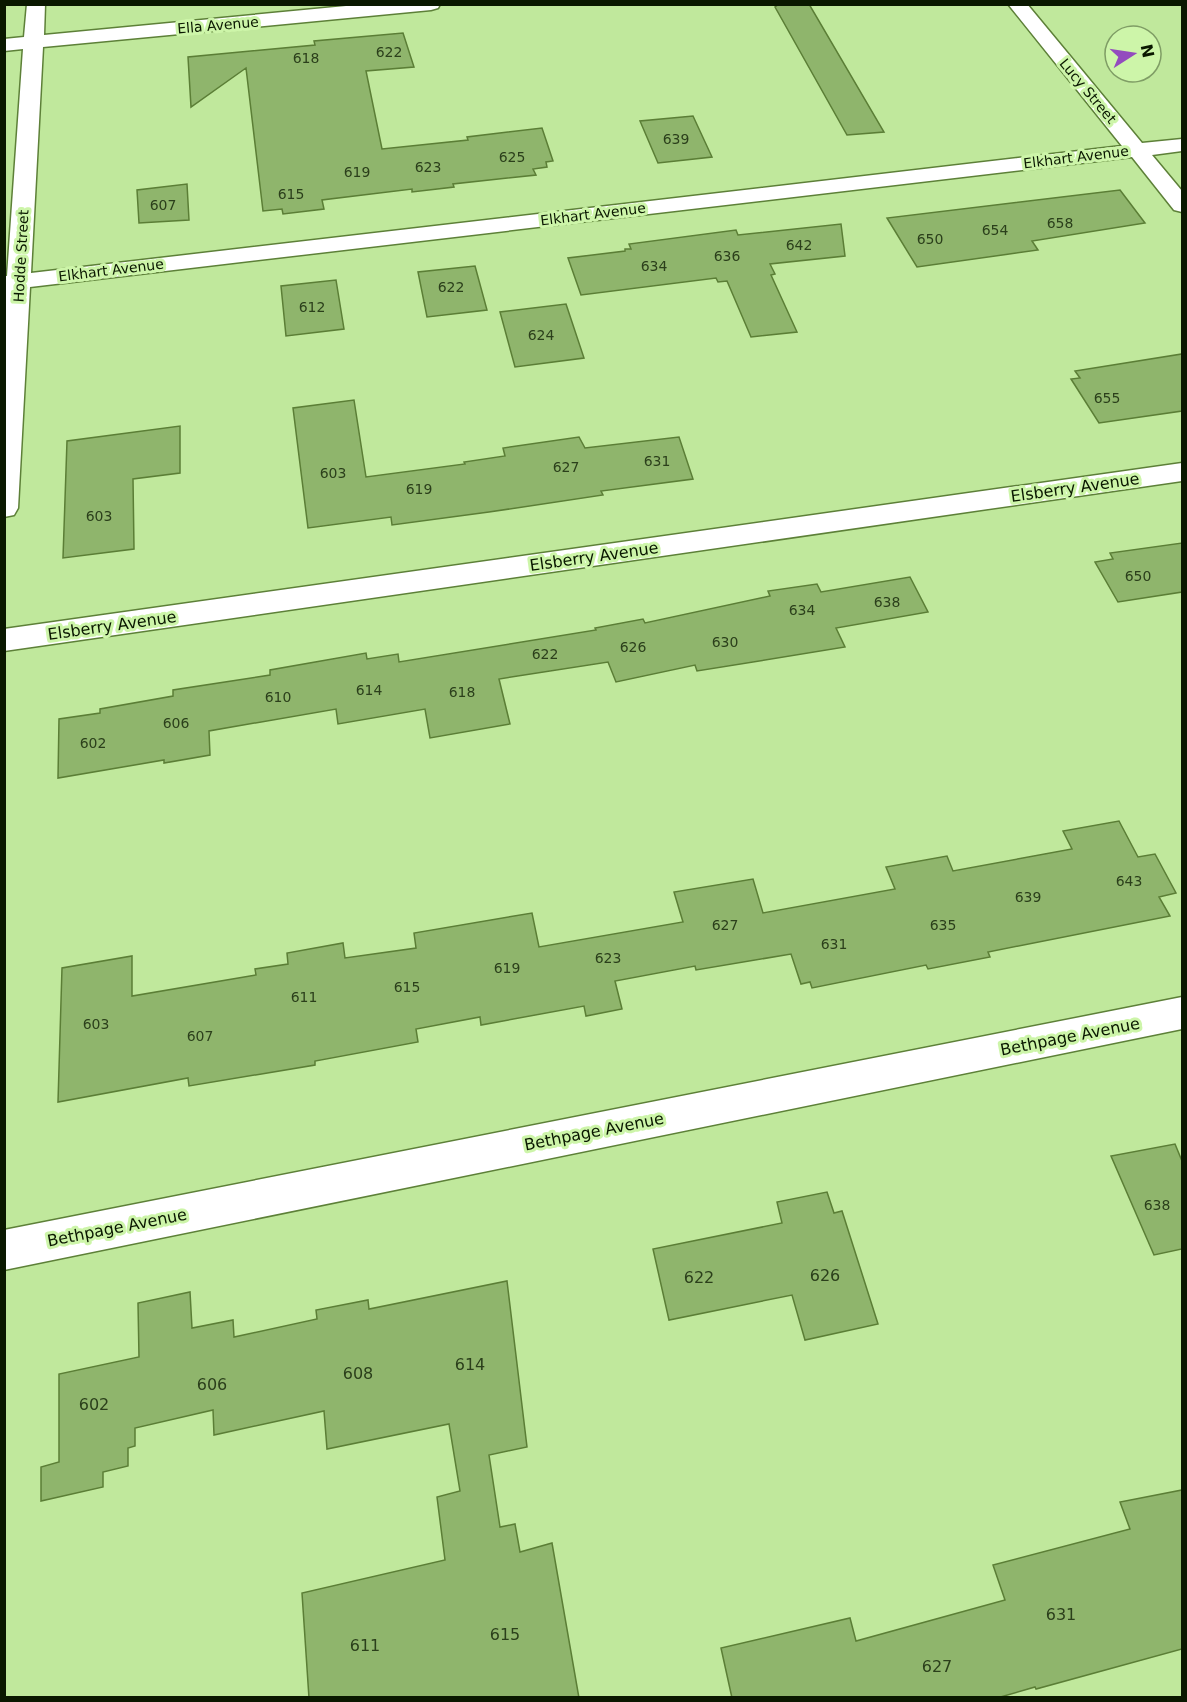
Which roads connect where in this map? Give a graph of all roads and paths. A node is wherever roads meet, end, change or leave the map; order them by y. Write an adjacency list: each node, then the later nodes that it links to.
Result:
1 (36, 4): 4 (street, Hodde Street)
2 (431, 4): 4 (street, Ella Avenue)
3 (1017, 4): 7 (street, Lucy Street)
4 (34, 43): 5 (street, Ella Avenue); 9 (street, Hodde Street)
5 (4, 45)
6 (1182, 145): 7 (street, Elkhart Avenue)
7 (1137, 150): 8 (street, Lucy Street); 9 (street, Elkhart Avenue)
8 (1182, 205)
9 (12, 282): 11 (street, Hodde Street)
10 (1182, 472): 12 (street, Elsberry Avenue)
11 (4, 508)
12 (4, 640)
13 (1182, 1013): 14 (street, Bethpage Avenue)
14 (4, 1250)

